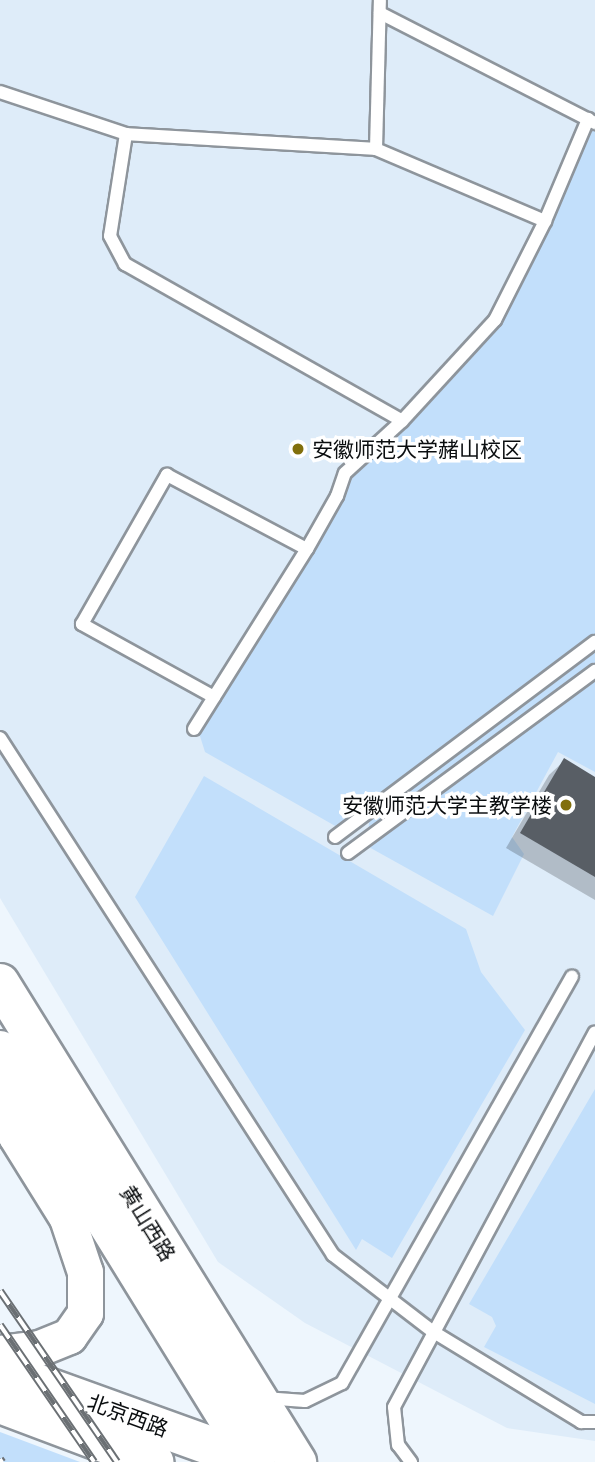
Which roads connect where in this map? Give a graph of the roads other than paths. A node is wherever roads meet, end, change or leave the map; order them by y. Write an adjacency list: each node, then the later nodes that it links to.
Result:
1 (380, 6): 3 (lane); 5 (lane)
2 (0, 92): 4 (lane)
3 (591, 121): 6 (lane)
4 (126, 134): 5 (lane); 7 (lane)
5 (376, 149): 6 (lane)
6 (545, 221): 7 (lane)
7 (402, 421): 8 (lane)
8 (307, 549): 11 (lane); 11 (lane)
9 (595, 642): 14 (lane)
10 (595, 671): 15 (lane)
11 (214, 697): 12 (lane)
12 (194, 729)
13 (0, 738): 21 (lane)
14 (335, 837)
15 (348, 853)
16 (572, 977): 21 (lane)
17 (0, 984): 25 (main road, 黄山西路)
18 (595, 1032): 22 (lane)
19 (3, 1064): 29 (main road, 黄山西路)
20 (0, 1100): 23 (main road)
21 (390, 1301): 22 (lane); 25 (lane)
22 (432, 1331): 27 (lane); 31 (lane)
23 (0, 1353)
24 (0, 1370): 29 (main road, 北京西路)
25 (257, 1398): 30 (main road, 黄山西路)
26 (0, 1404): 28 (main road, 北京西路)
27 (595, 1422)
28 (154, 1462)
29 (254, 1462)
30 (297, 1462)
31 (411, 1462)

